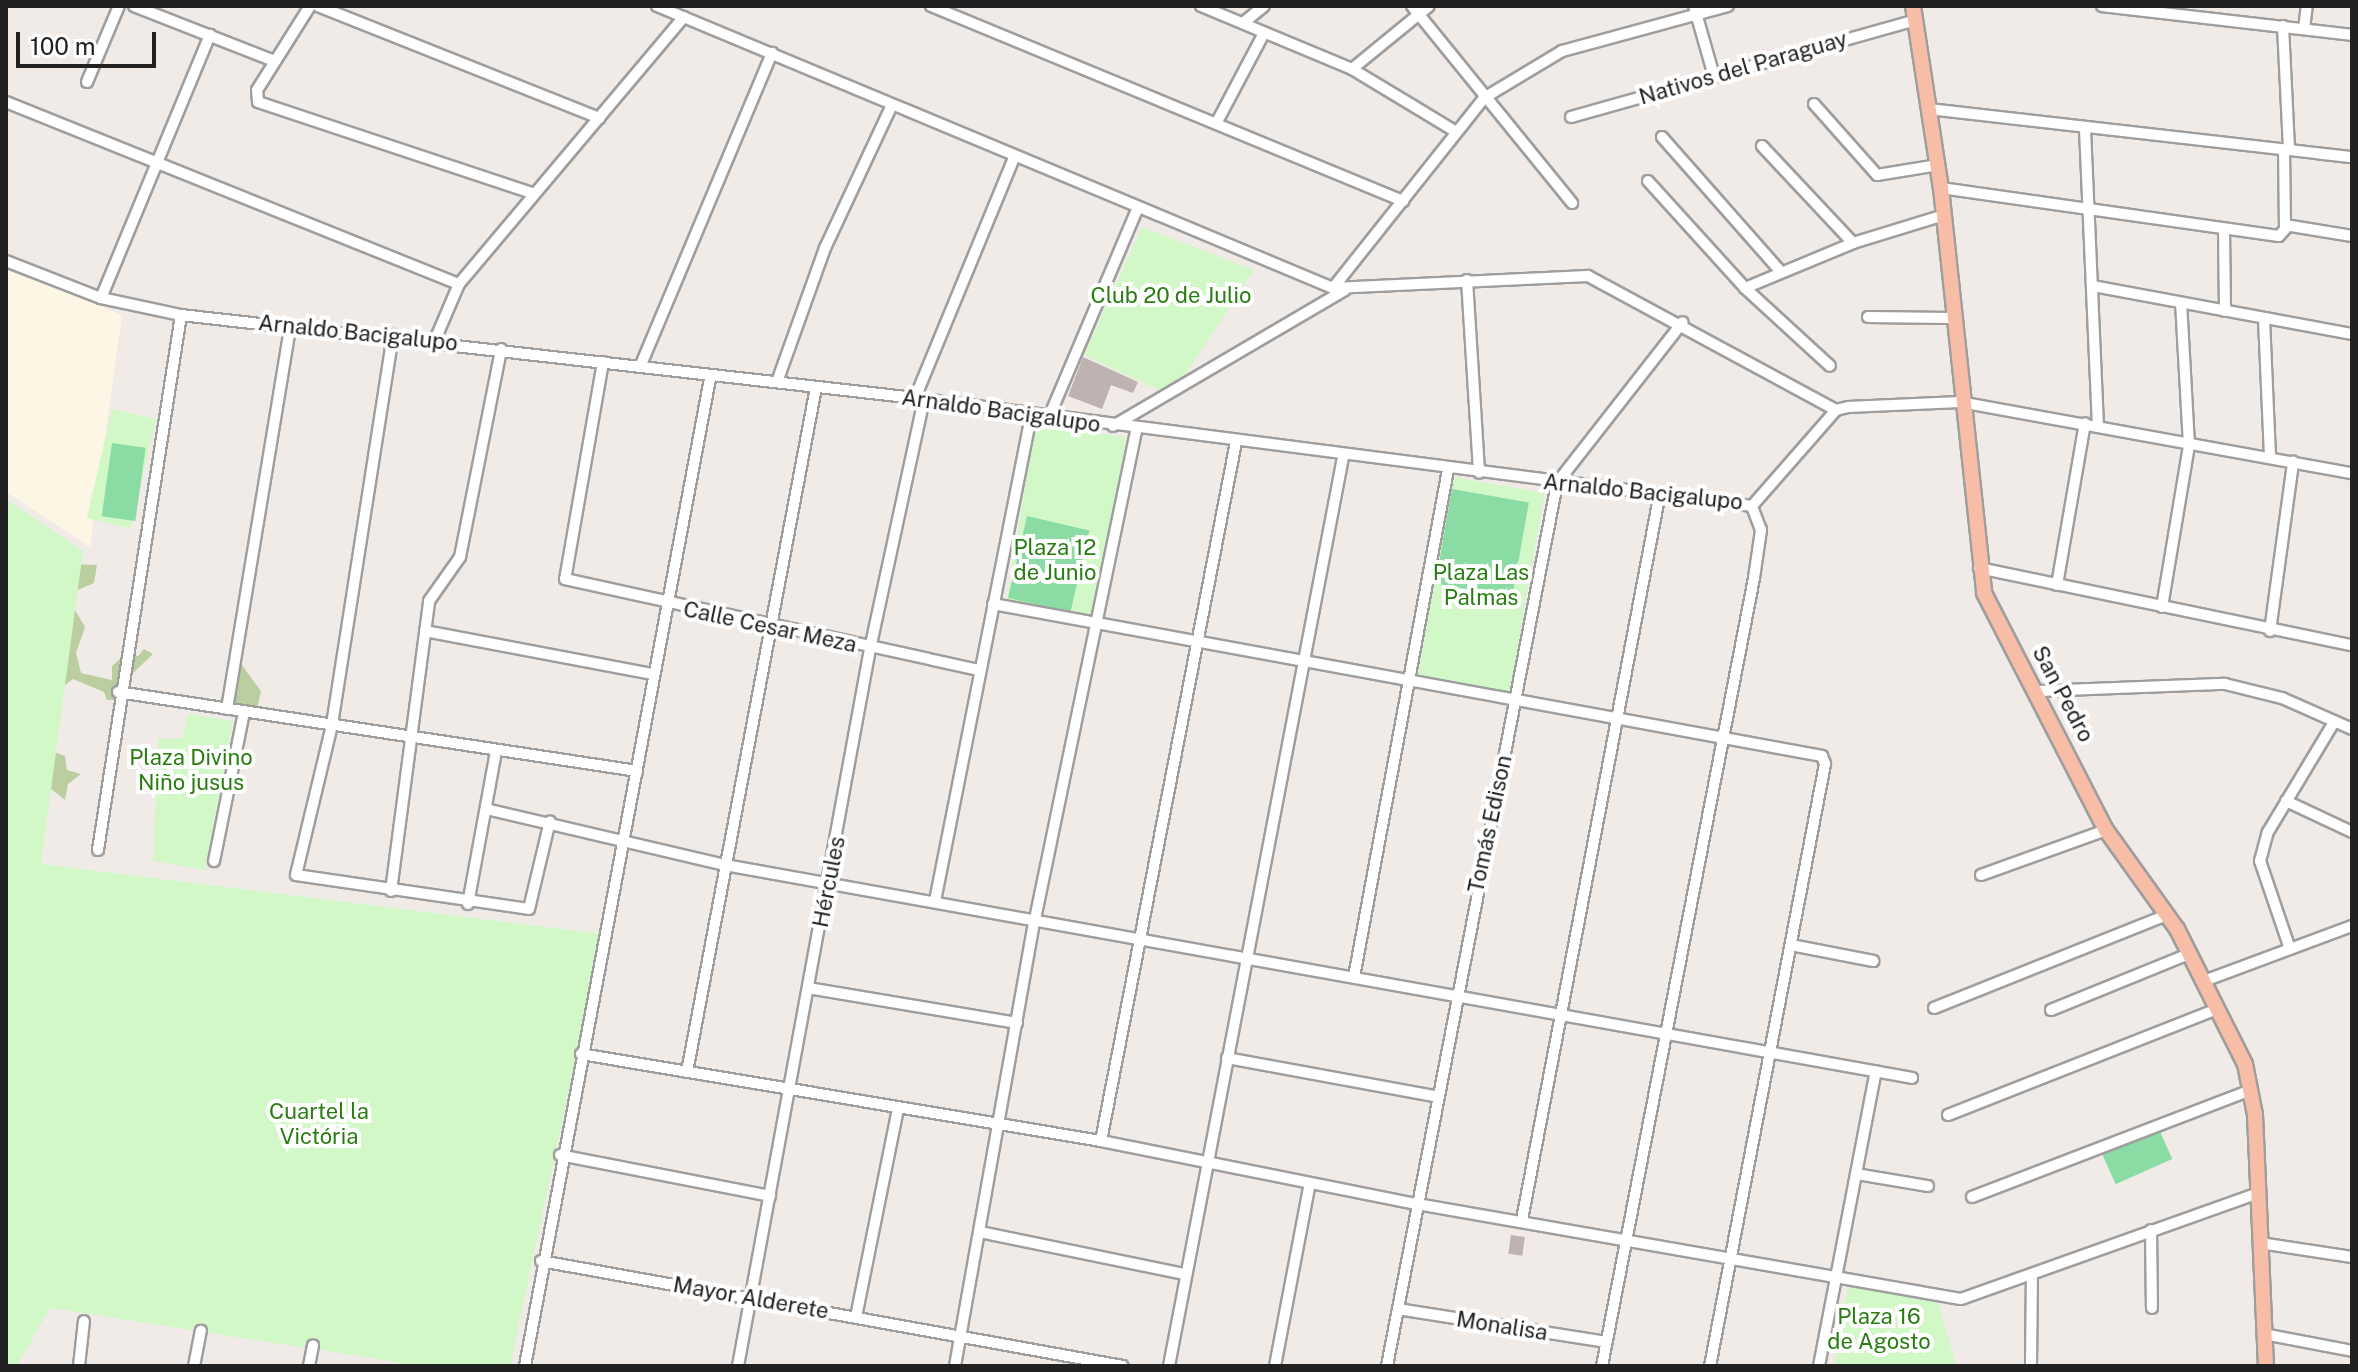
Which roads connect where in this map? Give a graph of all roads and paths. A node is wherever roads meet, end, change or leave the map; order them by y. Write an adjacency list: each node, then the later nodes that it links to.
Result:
1 (119, 6): 31 (street)
2 (134, 6): 25 (street)
3 (310, 6): 28 (street)
4 (318, 6): 14 (street)
5 (657, 6): 19 (street)
6 (931, 6): 20 (street)
7 (968, 6): 20 (street)
8 (1201, 6): 21 (street)
9 (1264, 6): 21 (street)
10 (1429, 6): 15 (street)
11 (1728, 6): 16 (street)
12 (2102, 6): 17 (street)
13 (2307, 6): 23 (street)
14 (331, 8): 38 (street)
15 (1415, 10): 29 (street); 32 (street)
16 (1695, 10): 30 (street); 32 (street)
17 (2202, 12): 22 (street)
18 (1914, 13): 30 (street, Nativos del Paraguay); 36 (main road, San Pedro)
19 (684, 17): 27 (street); 38 (street)
20 (963, 18): 39 (street)
21 (1243, 23): 24 (street)
22 (2283, 26): 23 (street); 44 (street)
23 (2304, 29): 26 (street)
24 (1264, 33): 29 (street); 39 (street)
25 (210, 35): 28 (street); 47 (street)
26 (2352, 35)
27 (772, 53): 35 (street); 84 (street)
28 (274, 61): 51 (street)
29 (1352, 69): 41 (street)
30 (1714, 76): 37 (street, Nativos del Paraguay)
31 (87, 82)
32 (1484, 98): 41 (street); 53 (street)
33 (6, 102): 47 (street)
34 (1814, 104): 48 (street)
35 (891, 107): 46 (street); 86 (street)
36 (1929, 109): 40 (street); 48 (main road, San Pedro)
37 (1571, 117)
38 (600, 118): 51 (street)
39 (1218, 120): 52 (street)
40 (2085, 129): 44 (street); 55 (street)
41 (1453, 130): 52 (street)
42 (1662, 137): 62 (street)
43 (1762, 146): 60 (street)
44 (2287, 150): 45 (street); 57 (street)
45 (2352, 157)
46 (1014, 158): 54 (street); 88 (street, Hércules)
47 (158, 163): 64 (street); 69 (street)
48 (1938, 165): 50 (main road, San Pedro)
49 (1648, 181): 67 (street)
50 (1941, 188): 55 (street); 56 (main road, San Pedro)
51 (534, 194): 64 (street)
52 (1403, 201): 66 (street)
53 (1572, 203)
54 (1137, 210): 66 (street); 92 (street)
55 (2091, 211): 58 (street); 65 (street)
56 (1941, 216): 60 (street); 74 (main road, San Pedro)
57 (2285, 225): 58 (street); 59 (street)
58 (2224, 229): 71 (street)
59 (2352, 236)
60 (1853, 243): 62 (street)
61 (6, 261): 69 (street, Arnaldo Bacigalupo)
62 (1780, 271): 67 (street)
63 (1467, 280): 68 (street); 76 (street); 103 (street)
64 (459, 284): 80 (street)
65 (2093, 286): 70 (street); 94 (street)
66 (1333, 288): 68 (street)
67 (1745, 288): 83 (street)
68 (1345, 290): 95 (street)
69 (101, 298): 72 (street, Arnaldo Bacigalupo)
70 (2181, 303): 71 (street); 98 (street)
71 (2225, 311): 75 (street)
72 (181, 315): 77 (street, Arnaldo Bacigalupo); 125 (street)
73 (1868, 317): 74 (street)
74 (1951, 318): 89 (main road, San Pedro)
75 (2264, 319): 78 (street); 100 (street)
76 (1683, 322): 90 (street); 105 (street, Tomás Edison)
77 (290, 327): 79 (street, Arnaldo Bacigalupo); 127 (street)
78 (2352, 334)
79 (393, 335): 80 (street, Arnaldo Bacigalupo); 131 (street)
80 (435, 340): 81 (street, Arnaldo Bacigalupo)
81 (501, 349): 82 (street, Arnaldo Bacigalupo); 115 (street)
82 (603, 362): 84 (street, Arnaldo Bacigalupo); 110 (street, Calle Cesar Meza)
83 (1830, 366)
84 (640, 367): 85 (street, Arnaldo Bacigalupo)
85 (710, 378): 86 (street, Arnaldo Bacigalupo); 110 (street)
86 (777, 382): 87 (street, Arnaldo Bacigalupo)
87 (816, 387): 88 (street, Arnaldo Bacigalupo); 114 (street)
88 (919, 398): 91 (street, Arnaldo Bacigalupo); 119 (street, Hércules)
89 (1960, 402): 90 (street); 93 (street); 108 (main road, San Pedro)
90 (1836, 410): 107 (street, Arnaldo Bacigalupo)
91 (1031, 416): 92 (street, Arnaldo Bacigalupo); 111 (street)
92 (1049, 417): 95 (street, Arnaldo Bacigalupo)
93 (2085, 423): 94 (street); 109 (street)
94 (2098, 426): 98 (street)
95 (1112, 427): 96 (street, Arnaldo Bacigalupo)
96 (1136, 430): 97 (street, Arnaldo Bacigalupo); 113 (street)
97 (1236, 442): 99 (street, Arnaldo Bacigalupo); 117 (street)
98 (2189, 445): 100 (street); 112 (street)
99 (1343, 457): 102 (street, Arnaldo Bacigalupo); 120 (street)
100 (2270, 458): 101 (street)
101 (2293, 462): 104 (street); 116 (street)
102 (1448, 470): 103 (street, Arnaldo Bacigalupo); 123 (street)
103 (1479, 473): 105 (street, Arnaldo Bacigalupo)
104 (2352, 473)
105 (1557, 483): 106 (street, Arnaldo Bacigalupo); 126 (street, Tomás Edison)
106 (1659, 498): 107 (street, Arnaldo Bacigalupo); 129 (street)
107 (1752, 506): 134 (street)
108 (1979, 568): 109 (street); 124 (main road, San Pedro)
109 (2057, 585): 112 (street)
110 (667, 604): 114 (street, Calle Cesar Meza); 122 (street)
111 (993, 604): 113 (street); 121 (street)
112 (2162, 607): 116 (street)
113 (1098, 626): 117 (street); 152 (street)
114 (770, 627): 119 (street, Calle Cesar Meza); 145 (street)
115 (425, 631): 122 (street); 133 (street)
116 (2270, 631): 118 (street)
117 (1198, 644): 120 (street); 154 (street)
118 (2352, 645)
119 (870, 649): 121 (street, Calle Cesar Meza); 147 (street, Hércules)
120 (1304, 664): 123 (street); 158 (street)
121 (978, 670): 149 (street)
122 (653, 674): 136 (street)
123 (1409, 683): 126 (street); 160 (street)
124 (2039, 691): 130 (street); 140 (main road, San Pedro)
125 (118, 692): 127 (street); 143 (street)
126 (1515, 703): 129 (street); 163 (street, Tomás Edison)
127 (227, 709): 128 (street)
128 (244, 712): 131 (street); 144 (street)
129 (1619, 721): 134 (street); 167 (street)
130 (2334, 722): 132 (street); 137 (street)
131 (332, 725): 133 (street); 148 (street)
132 (2352, 729)
133 (411, 736): 135 (street); 148 (street)
134 (1726, 739): 155 (street); 169 (street)
135 (496, 751): 136 (street); 138 (street)
136 (637, 771): 142 (street)
137 (2286, 801): 141 (street); 156 (street)
138 (486, 809): 139 (street); 150 (street)
139 (550, 821): 142 (street); 150 (street)
140 (2106, 830): 146 (street); 151 (main road, San Pedro)
141 (2352, 832)
142 (624, 844): 145 (street); 171 (street)
143 (98, 850)
144 (214, 861)
145 (725, 865): 147 (street); 174 (street)
146 (1981, 875)
147 (831, 884): 149 (street); 162 (street, Hércules)
148 (391, 891): 150 (street)
149 (935, 901): 152 (street)
150 (468, 904)
151 (2167, 915): 157 (main road, San Pedro); 164 (street)
152 (1035, 919): 154 (street); 168 (street)
153 (2352, 926): 156 (street)
154 (1140, 939): 158 (street); 182 (street)
155 (1791, 945): 159 (street); 170 (street)
156 (2290, 949): 161 (street)
157 (2189, 954): 161 (main road, San Pedro); 166 (street)
158 (1246, 959): 160 (street); 172 (street)
159 (1873, 961)
160 (1354, 977): 163 (street)
161 (2204, 981): 165 (main road, San Pedro)
162 (808, 988): 168 (street); 176 (street, Hércules)
163 (1453, 996): 167 (street); 178 (street, Tomás Edison)
164 (1934, 1008)
165 (2219, 1008): 177 (main road, San Pedro); 180 (street)
166 (2051, 1010)
167 (1562, 1014): 169 (street); 192 (street)
168 (1017, 1023): 181 (street)
169 (1667, 1033): 170 (street); 195 (street)
170 (1769, 1050): 173 (street); 198 (street)
171 (581, 1054): 174 (street); 183 (street)
172 (1227, 1058): 178 (street); 184 (street)
173 (1876, 1071): 175 (street); 185 (street)
174 (687, 1072): 176 (street)
175 (1912, 1078)
176 (789, 1090): 179 (street); 189 (street, Hércules)
177 (2251, 1090): 188 (main road, San Pedro); 190 (street)
178 (1435, 1096): 191 (street, Tomás Edison)
179 (898, 1109): 181 (street); 206 (street)
180 (1948, 1115)
181 (999, 1127): 182 (street); 194 (street)
182 (1101, 1141): 184 (street)
183 (560, 1155): 189 (street); 199 (street)
184 (1207, 1164): 186 (street); 200 (street)
185 (1856, 1174): 187 (street); 201 (street)
186 (1310, 1183): 191 (street); 223 (street)
187 (1928, 1186)
188 (2258, 1193): 193 (street); 196 (main road, San Pedro)
189 (770, 1196): 203 (street, Hércules)
190 (1972, 1197)
191 (1417, 1204): 192 (street); 205 (street, Tomás Edison)
192 (1522, 1220): 195 (street)
193 (2151, 1230): 202 (street); 204 (street)
194 (980, 1232): 200 (street); 210 (street)
195 (1625, 1240): 198 (street); 211 (street)
196 (2260, 1243): 197 (street); 209 (main road, San Pedro)
197 (2352, 1257)
198 (1733, 1259): 201 (street); 226 (street)
199 (541, 1261): 203 (street, Mayor Alderete); 218 (street)
200 (1185, 1274): 222 (street)
201 (1837, 1277): 202 (street); 227 (street)
202 (2032, 1277): 228 (street)
203 (749, 1297): 206 (street, Mayor Alderete); 219 (street, Hércules)
204 (2152, 1308)
205 (1398, 1309): 211 (street, Monalisa); 224 (street, Tomás Edison)
206 (856, 1317): 210 (street, Mayor Alderete)
207 (84, 1321): 215 (street)
208 (201, 1331): 216 (street)
209 (2264, 1334): 213 (street); 229 (main road, San Pedro)
210 (960, 1336): 214 (street, Mayor Alderete); 220 (street)
211 (1606, 1342): 225 (street)
212 (313, 1345): 217 (street)
213 (2352, 1351)
214 (1061, 1360): 221 (street, Mayor Alderete)
215 (79, 1366)
216 (194, 1366)
217 (309, 1366)
218 (525, 1366)
219 (738, 1366)
220 (955, 1366)
221 (1123, 1366)
222 (1169, 1366)
223 (1275, 1366)
224 (1387, 1366)
225 (1602, 1366)
226 (1710, 1366)
227 (1819, 1366)
228 (2031, 1366)
229 (2266, 1366)

